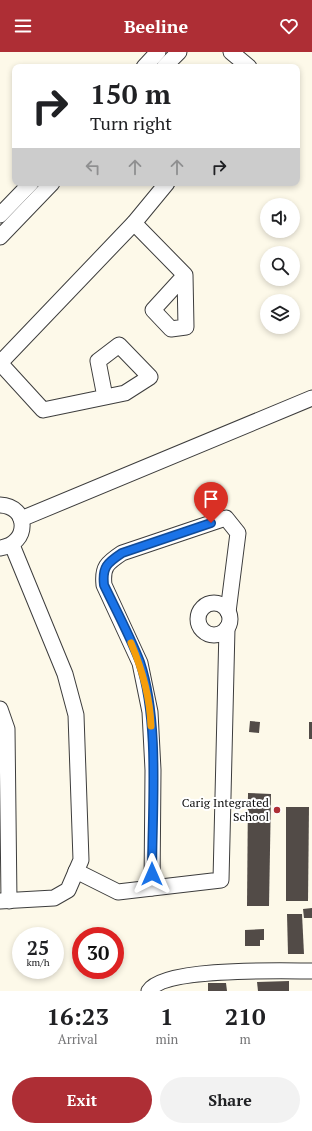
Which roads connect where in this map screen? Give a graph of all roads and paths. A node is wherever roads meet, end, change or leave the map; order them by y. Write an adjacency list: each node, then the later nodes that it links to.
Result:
1 (158, 52): 4 (street)
2 (179, 52): 5 (street)
3 (231, 52): 6 (street)
4 (147, 64)
5 (167, 64)
6 (245, 64)
7 (28, 186): 10 (street)
8 (49, 186): 12 (street)
9 (165, 186): 11 (street)
10 (0, 215)
11 (134, 223): 13 (street); 14 (street)
12 (0, 237)
13 (185, 275)
14 (0, 363): 15 (street)
15 (105, 397)
16 (312, 398): 18 (street)
17 (0, 505): 18 (street)
18 (21, 519): 19 (street)
19 (6, 546): 23 (street)
20 (228, 612): 21 (street); 21 (street); 24 (street)
21 (227, 628): 24 (street)
22 (0, 709): 25 (street)
23 (76, 871): 24 (street); 25 (street)
24 (152, 888)
25 (4, 901)
26 (312, 971): 27 (street)
27 (149, 991)

